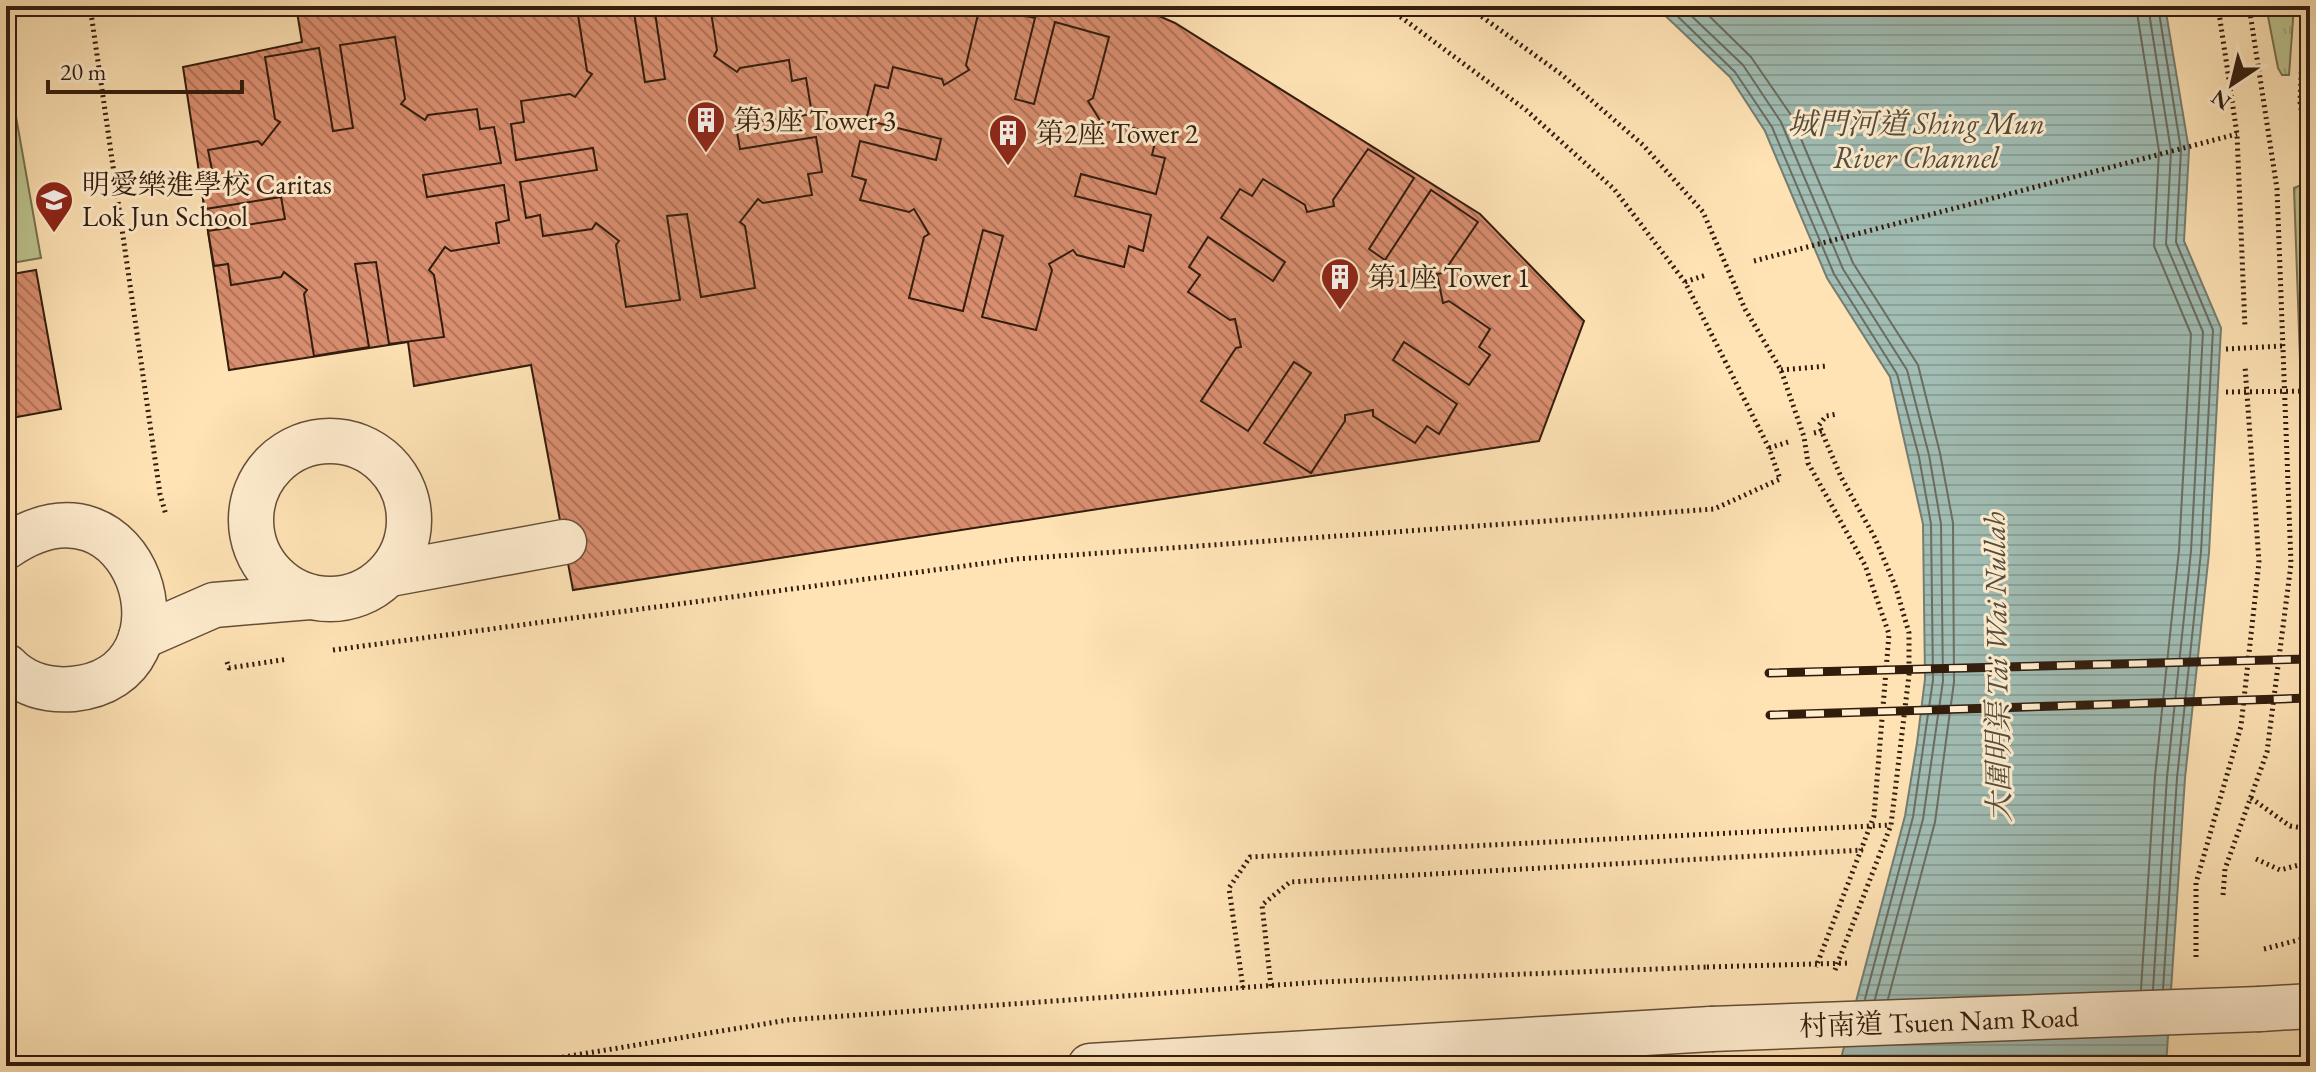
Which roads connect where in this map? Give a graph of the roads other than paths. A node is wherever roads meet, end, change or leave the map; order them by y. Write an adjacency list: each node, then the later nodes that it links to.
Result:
1 (564, 542): 3 (street)
2 (6, 547): 5 (street)
3 (390, 574): 4 (street); 4 (street)
4 (310, 597): 5 (street)
5 (141, 637): 6 (street)
6 (6, 666)
7 (2310, 1006): 8 (street, 村南道 Tsuen Nam Road, bridge)
8 (1569, 1052): 9 (street, 村南道 Tsuen Nam Road)
9 (1090, 1066)

